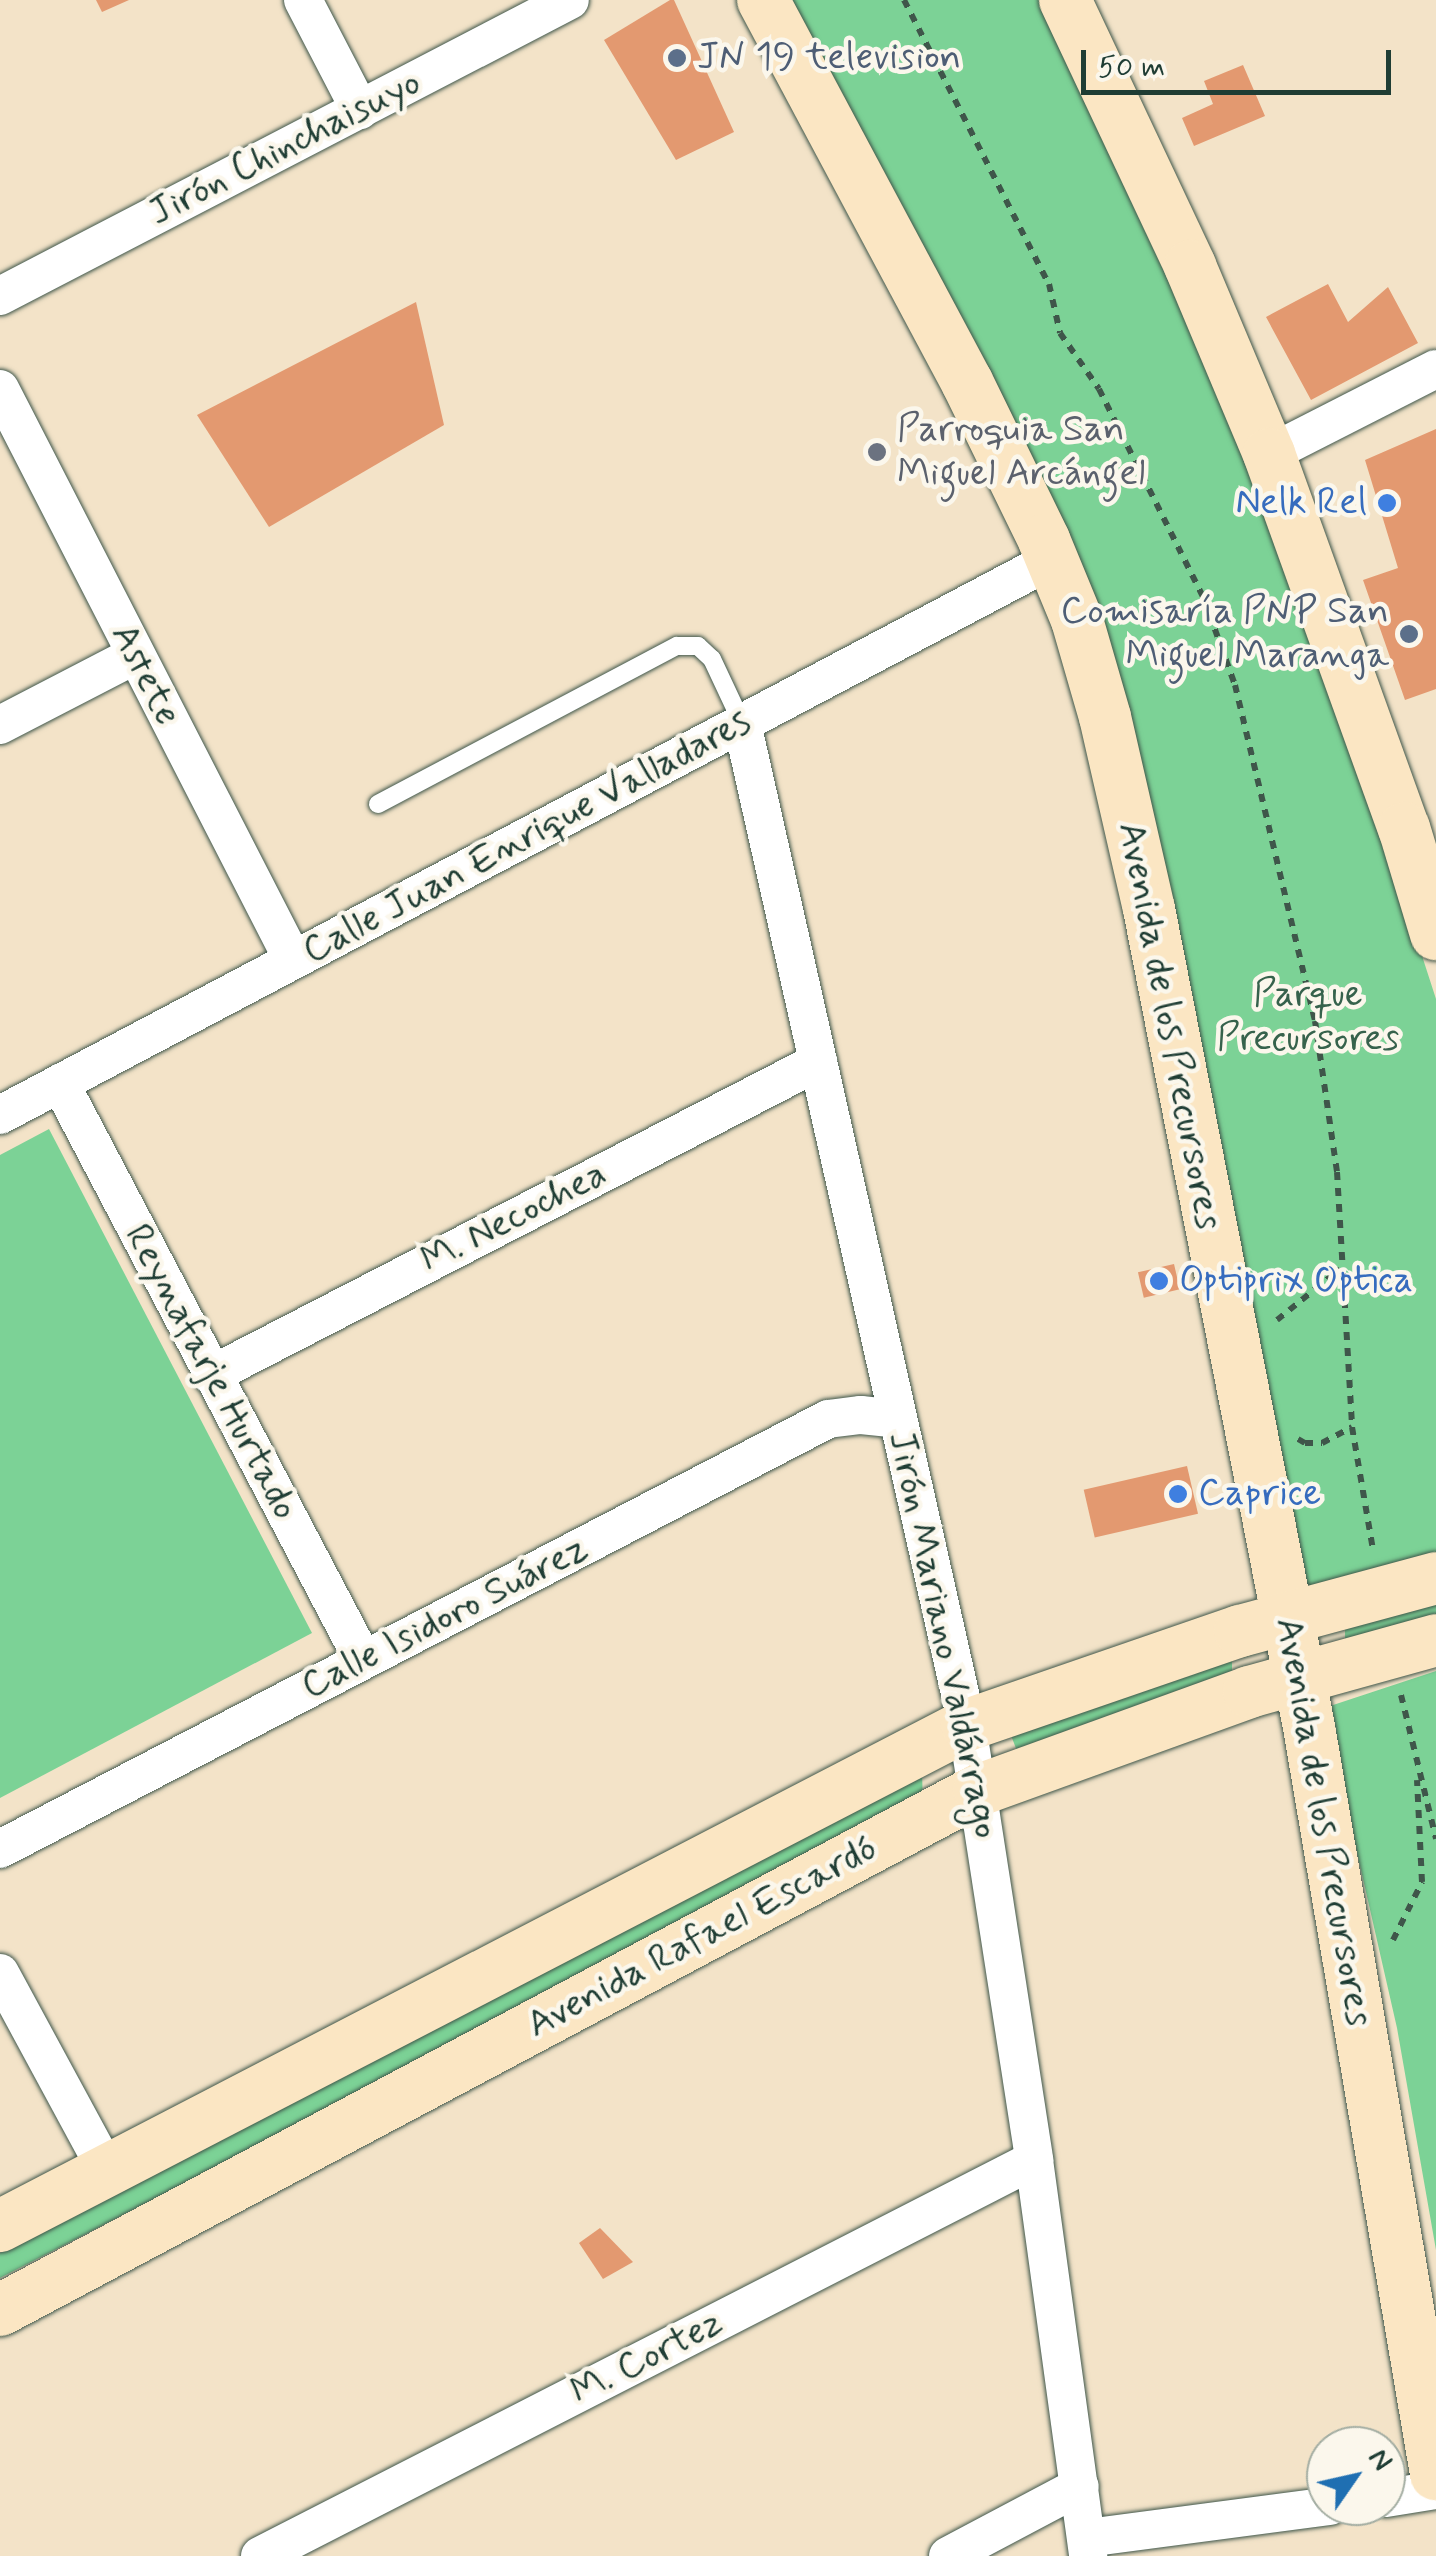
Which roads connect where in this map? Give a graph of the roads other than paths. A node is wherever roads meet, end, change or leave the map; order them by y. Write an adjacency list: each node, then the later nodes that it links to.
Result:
1 (303, 0): 5 (street)
2 (570, 0): 5 (street, Jirón Chinchaisuyo)
3 (763, 0): 10 (main road, Avenida de los Precursores)
4 (1065, 0): 9 (main road)
5 (360, 110): 6 (street, Jirón Chinchaisuyo)
6 (0, 296)
7 (1436, 370): 9 (street)
8 (0, 389): 11 (street, Astete)
9 (1268, 454): 15 (main road)
10 (1053, 558): 12 (street, Calle Juan Enrique Valladares); 23 (main road, Avenida de los Precursores)
11 (135, 655): 13 (street); 16 (street, Astete)
12 (742, 724): 14 (lane); 16 (street, Calle Juan Enrique Valladares); 17 (street, Jirón Mariano Valdárrago)
13 (0, 725)
14 (378, 804)
15 (1436, 934)
16 (293, 960): 18 (street, Calle Juan Enrique Valladares)
17 (818, 1062): 20 (street, M. Necochea); 21 (street, Jirón Mariano Valdárrago)
18 (60, 1084): 19 (street, Calle Juan Enrique Valladares); 20 (street, Reynafarje Hurtado)
19 (0, 1115)
20 (211, 1375): 25 (street, Reynafarje Hurtado)
21 (898, 1419): 25 (street, Calle Isidoro Suárez); 27 (street, Jirón Mariano Valdárrago)
22 (1436, 1578): 23 (main road, Avenida Rafael Escardó)
23 (1286, 1616): 26 (main road, Avenida de los Precursores); 27 (main road, Avenida Rafael Escardó)
24 (1414, 1646): 26 (main road, Avenida Rafael Escardó)
25 (363, 1660): 29 (street, Calle Isidoro Suárez)
26 (1298, 1677): 28 (main road, Avenida Rafael Escardó); 35 (main road, Avenida de los Precursores)
27 (967, 1725): 28 (street, Jirón Mariano Valdárrago); 32 (main road, Avenida Rafael Escardó)
28 (979, 1790): 31 (street, Jirón Mariano Valdárrago); 34 (main road, Avenida Rafael Escardó)
29 (0, 1848)
30 (0, 1974): 32 (street)
31 (1034, 2160): 36 (street, Jirón Mariano Valdárrago); 41 (street, M. Cortez)
32 (106, 2170): 33 (main road, Avenida Rafael Escardó)
33 (0, 2226)
34 (0, 2310)
35 (1436, 2474)
36 (1080, 2486): 40 (street, Jirón Mariano Valdárrago); 42 (street)
37 (1436, 2490): 38 (street)
38 (1406, 2495)
39 (1306, 2510): 40 (street)
40 (1088, 2547)
41 (260, 2556)
42 (948, 2556)

